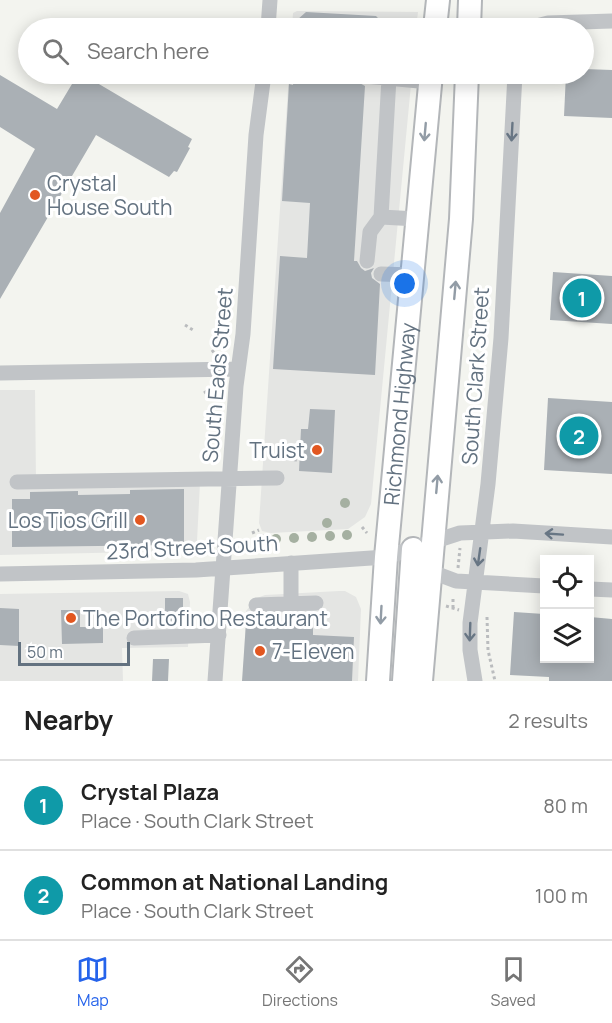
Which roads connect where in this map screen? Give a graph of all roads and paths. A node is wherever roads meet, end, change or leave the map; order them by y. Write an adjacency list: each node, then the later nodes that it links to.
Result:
1 (270, 0): 4 (street)
2 (438, 0): 5 (highway)
3 (470, 0): 6 (highway)
4 (269, 18)
5 (436, 18)
6 (469, 18)
7 (612, 21): 8 (street)
8 (594, 22)
9 (263, 84): 21 (street, South Eads Street)
10 (389, 84): 14 (street)
11 (429, 84): 15 (highway, Richmond Highway, one-way to 15)
12 (467, 84): 38 (highway, Richmond Highway, one-way to 12)
13 (514, 84): 31 (street, South Clark Street, one-way to 31)
14 (381, 217): 15 (street); 16 (street)
15 (417, 219): 18 (highway, Richmond Highway)
16 (368, 261)
17 (381, 274): 18 (street)
18 (413, 275): 37 (highway, Richmond Highway)
19 (185, 325): 20 (path)
20 (193, 330)
21 (238, 369): 22 (street); 25 (street, South Eads Street)
22 (0, 373)
23 (276, 458): 24 (path)
24 (297, 460)
25 (230, 478): 26 (street); 27 (street); 40 (street, South Eads Street)
26 (277, 478)
27 (17, 482)
28 (362, 527): 32 (path)
29 (259, 530): 30 (path)
30 (252, 532)
31 (482, 532): 34 (street, one-way to 31); 38 (street); 43 (street, South Clark Street, one-way to 43)
32 (366, 533)
33 (262, 534): 35 (path)
34 (612, 537)
35 (261, 541)
36 (460, 546): 41 (path)
37 (386, 557): 38 (street, 23rd Street South); 39 (street, 23rd Street South); 58 (highway, Richmond Highway, one-way to 58)
38 (422, 557): 43 (street, 23rd Street South); 59 (highway); 60 (highway, Richmond Highway)
39 (291, 563): 40 (street, 23rd Street South); 49 (street)
40 (224, 568): 42 (street, 23rd Street South); 55 (street, South Eads Street)
41 (458, 570)
42 (0, 574)
43 (475, 582): 44 (street, 23rd Street South); 61 (street, South Clark Street, one-way to 61)
44 (540, 586)
45 (594, 589): 46 (street)
46 (612, 590)
47 (453, 598): 52 (path)
48 (316, 603): 49 (street)
49 (291, 604): 50 (street)
50 (256, 605)
51 (446, 606): 52 (path)
52 (453, 608): 53 (path)
53 (459, 610)
54 (487, 610): 62 (path)
55 (219, 635): 56 (street); 57 (street, South Eads Street)
56 (134, 638)
57 (216, 681)
58 (378, 681)
59 (404, 681)
60 (422, 681)
61 (474, 681)
62 (495, 681)

